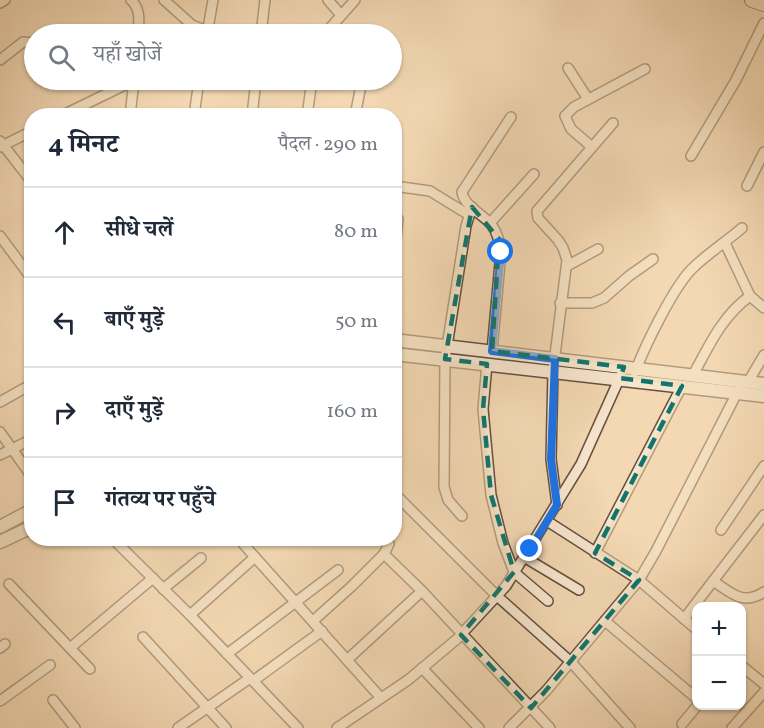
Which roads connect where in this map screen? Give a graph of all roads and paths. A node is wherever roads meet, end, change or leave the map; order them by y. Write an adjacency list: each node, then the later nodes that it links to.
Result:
1 (5, 0): 8 (street)
2 (131, 0): 11 (street)
3 (164, 0): 12 (street)
4 (213, 0): 13 (street)
5 (265, 0): 14 (street)
6 (328, 0): 9 (street)
7 (355, 0): 9 (street)
8 (0, 3)
9 (341, 15): 15 (street)
10 (764, 23): 39 (street)
11 (138, 24)
12 (191, 24)
13 (209, 24)
14 (262, 24)
15 (335, 24)
16 (24, 42): 17 (street)
17 (0, 60)
18 (568, 68): 26 (street)
19 (645, 69): 26 (street)
20 (113, 90): 27 (street)
21 (132, 90): 28 (street)
22 (198, 90): 29 (street)
23 (255, 90): 30 (street)
24 (311, 90): 31 (street)
25 (360, 90): 32 (street)
26 (588, 99): 37 (street)
27 (77, 108)
28 (131, 108)
29 (195, 108)
30 (253, 108)
31 (308, 108)
32 (357, 108)
33 (512, 117): 44 (street)
34 (613, 123): 37 (street)
35 (24, 135): 36 (street)
36 (1, 145): 40 (street)
37 (592, 147): 51 (street)
38 (764, 152): 42 (street)
39 (691, 156)
40 (24, 172)
41 (534, 174): 45 (street)
42 (747, 186)
43 (402, 187): 44 (street)
44 (470, 211): 45 (street); 57 (street)
45 (490, 223): 58 (street)
46 (742, 228): 48 (street)
47 (0, 236): 52 (street)
48 (725, 243): 53 (street); 64 (street)
49 (598, 249): 51 (street)
50 (653, 259): 54 (street)
51 (567, 266): 54 (street)
52 (24, 268)
53 (750, 296): 55 (street); 65 (street)
54 (560, 303): 63 (street)
55 (764, 308)
56 (402, 341): 57 (street)
57 (447, 346): 58 (street); 61 (street)
58 (492, 351): 63 (street)
59 (402, 355): 61 (street)
60 (764, 355): 67 (street)
61 (445, 359): 62 (street); 81 (street)
62 (487, 364): 63 (street); 97 (street)
63 (554, 365): 64 (street); 79 (street)
64 (628, 374): 65 (street); 68 (street); 79 (street)
65 (693, 375): 67 (street)
66 (764, 384): 67 (street)
67 (742, 385): 68 (street); 70 (street); 99 (street)
68 (682, 386): 91 (street)
69 (24, 388): 71 (street)
70 (764, 396)
71 (0, 402)
72 (0, 432): 74 (street)
73 (24, 443): 74 (street)
74 (13, 448): 75 (street); 76 (street)
75 (0, 455)
76 (24, 465)
77 (764, 466): 85 (street)
78 (402, 501): 106 (street)
79 (557, 505): 83 (street)
80 (24, 514): 84 (street)
81 (462, 516)
82 (763, 517): 100 (street)
83 (547, 521): 91 (street); 94 (street)
84 (0, 527)
85 (721, 530)
86 (24, 531): 87 (street)
87 (0, 542)
88 (121, 546): 98 (street)
89 (245, 546): 93 (street)
90 (388, 546): 92 (street)
91 (595, 553): 99 (street)
92 (384, 554): 104 (street); 111 (street)
93 (255, 557): 107 (street); 109 (street)
94 (524, 557): 97 (street); 103 (street)
95 (201, 558): 102 (street)
96 (338, 570): 107 (street)
97 (514, 572): 106 (street); 108 (street)
98 (153, 578): 102 (street); 117 (street)
99 (639, 580): 110 (street); 112 (street)
100 (713, 581): 105 (street); 110 (street)
101 (9, 584): 117 (street)
102 (164, 589): 109 (street)
103 (579, 590)
104 (422, 591): 115 (street); 119 (street)
105 (764, 592)
106 (497, 596): 115 (street); 120 (street)
107 (296, 602): 111 (street); 118 (street)
108 (548, 602)
109 (190, 615): 118 (street)
110 (684, 619): 113 (street)
111 (313, 621): 114 (street)
112 (605, 621): 120 (street); 128 (street)
113 (692, 626)
114 (322, 631): 119 (street); 125 (street)
115 (461, 635): 122 (street); 133 (street)
116 (143, 637): 132 (street)
117 (70, 648): 123 (street)
118 (227, 654): 125 (street)
119 (347, 660): 129 (street)
120 (571, 662): 133 (street); 144 (street)
121 (50, 664): 131 (street)
122 (422, 668): 129 (street); 141 (street)
123 (90, 669)
124 (746, 670): 126 (street)
125 (252, 679): 132 (street); 140 (street)
126 (764, 684)
127 (764, 692): 145 (street)
128 (692, 695)
129 (381, 698): 136 (street)
130 (53, 700): 137 (street)
131 (0, 701)
132 (207, 708): 138 (street); 139 (street)
133 (531, 708): 142 (street); 143 (street)
134 (693, 710): 135 (street)
135 (681, 723)
136 (342, 727)
137 (75, 728)
138 (178, 728)
139 (225, 728)
140 (298, 728)
141 (479, 728)
142 (510, 728)
143 (550, 728)
144 (630, 728)
145 (732, 728)

